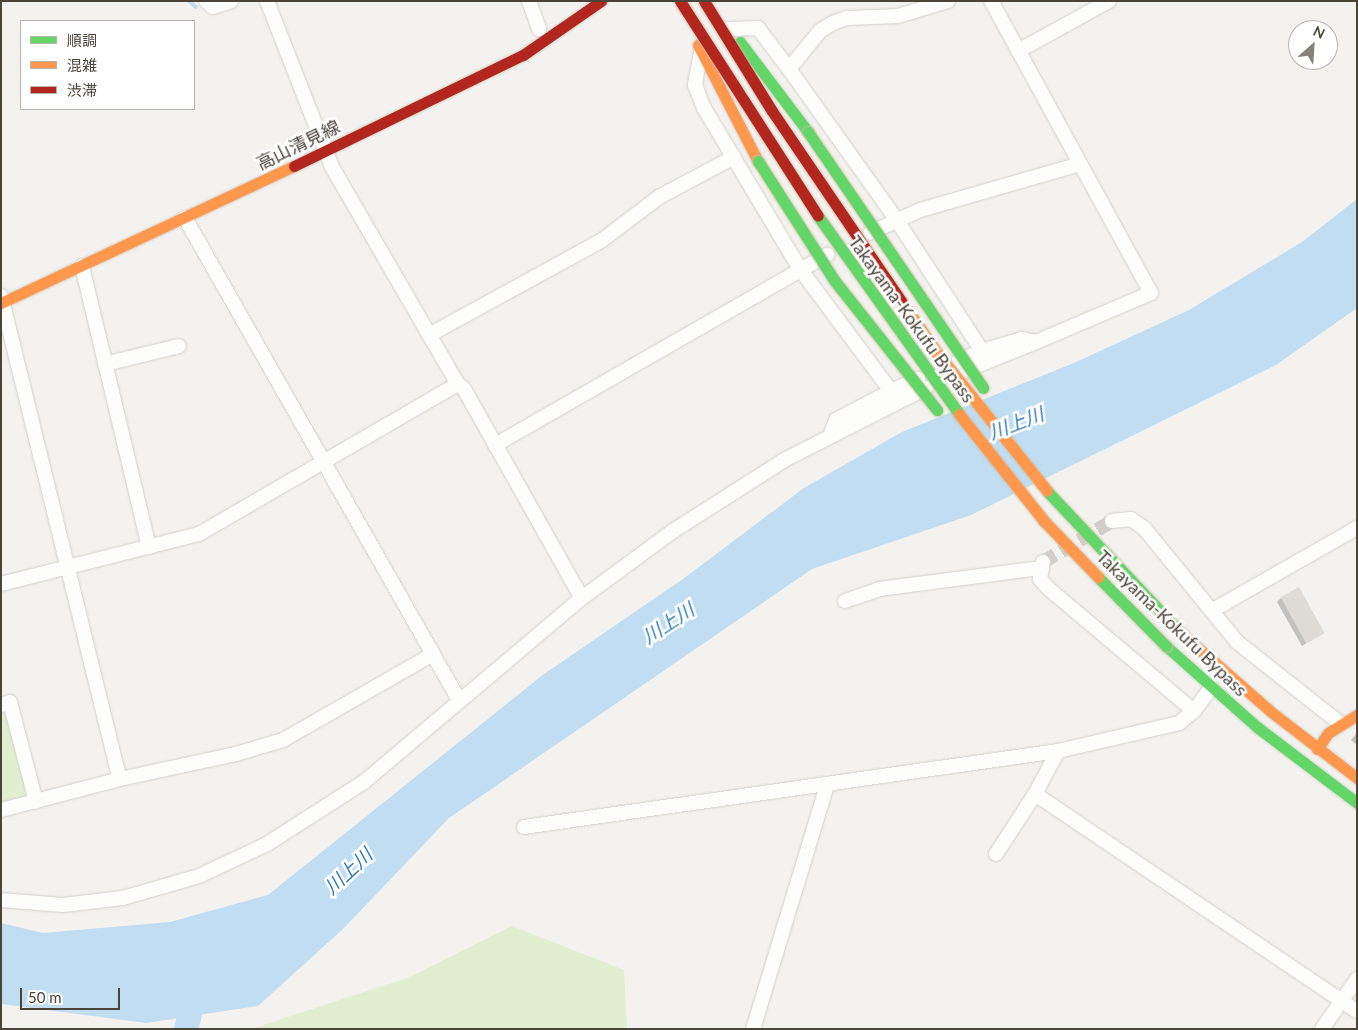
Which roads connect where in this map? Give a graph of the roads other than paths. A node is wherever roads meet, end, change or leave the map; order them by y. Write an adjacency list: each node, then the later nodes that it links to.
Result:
1 (206, 1): 2 (street)
2 (231, 1)
3 (267, 1): 18 (street)
4 (529, 1): 14 (street)
5 (601, 1): 18 (main road, 高山清見線)
6 (673, 1): 15 (main road)
7 (680, 1): 38 (main road, Takayama-Kokufu Bypass, bridge)
8 (704, 1): 47 (main road, Takayama-Kokufu Bypass, bridge)
9 (713, 1): 13 (main road)
10 (948, 1): 17 (street)
11 (990, 1): 16 (street)
12 (1109, 1): 16 (street)
13 (729, 28): 17 (street); 47 (main road, bridge)
14 (539, 29)
15 (702, 50): 19 (street); 33 (main road, bridge)
16 (1018, 51): 20 (street)
17 (789, 69): 22 (street)
18 (326, 152): 21 (main road, 高山清見線); 26 (street)
19 (734, 157): 24 (street); 26 (street)
20 (1080, 164): 22 (street); 27 (street)
21 (185, 218): 23 (main road, 高山清見線); 37 (street)
22 (896, 219): 24 (street); 29 (street)
23 (82, 266): 25 (main road, 高山清見線); 30 (street)
24 (800, 269): 32 (street); 36 (street)
25 (2, 300): 42 (street)
26 (429, 335): 31 (street)
27 (1036, 342): 29 (street); 34 (street)
28 (179, 346): 30 (street)
29 (982, 350): 32 (street)
30 (105, 364): 41 (street)
31 (458, 384): 36 (street); 37 (street)
32 (891, 391): 34 (street)
33 (948, 422)
34 (831, 434): 44 (street)
35 (960, 435): 38 (main road, bridge)
36 (495, 445): 44 (street)
37 (324, 462): 41 (street); 48 (street)
38 (1044, 521): 49 (main road, Takayama-Kokufu Bypass, bridge)
39 (1112, 521): 46 (street)
40 (1357, 528): 46 (street)
41 (149, 547): 42 (street)
42 (68, 568): 43 (street); 58 (street)
43 (1, 584)
44 (582, 598): 50 (street)
45 (845, 601): 52 (street)
46 (1213, 610): 54 (street)
47 (1181, 633): 55 (main road, Takayama-Kokufu Bypass)
48 (432, 654): 50 (street); 58 (street)
49 (1211, 688): 52 (street); 62 (main road, Takayama-Kokufu Bypass)
50 (459, 700): 66 (street)
51 (1, 704): 61 (street)
52 (1194, 711): 56 (street)
53 (1357, 716): 54 (main road)
54 (1342, 724): 55 (main road)
55 (1317, 749): 57 (main road, Takayama-Kokufu Bypass)
56 (1058, 751): 59 (street); 60 (street)
57 (1357, 778)
58 (120, 779): 61 (street)
59 (827, 785): 64 (street); 70 (street)
60 (1035, 794): 65 (street); 68 (street)
61 (36, 802): 63 (street)
62 (1357, 803)
63 (1, 810)
64 (524, 827)
65 (996, 854)
66 (1, 900)
67 (1357, 979): 68 (street)
68 (1342, 1001): 69 (street); 71 (street)
69 (1357, 1011)
70 (752, 1029)
71 (1322, 1029)

